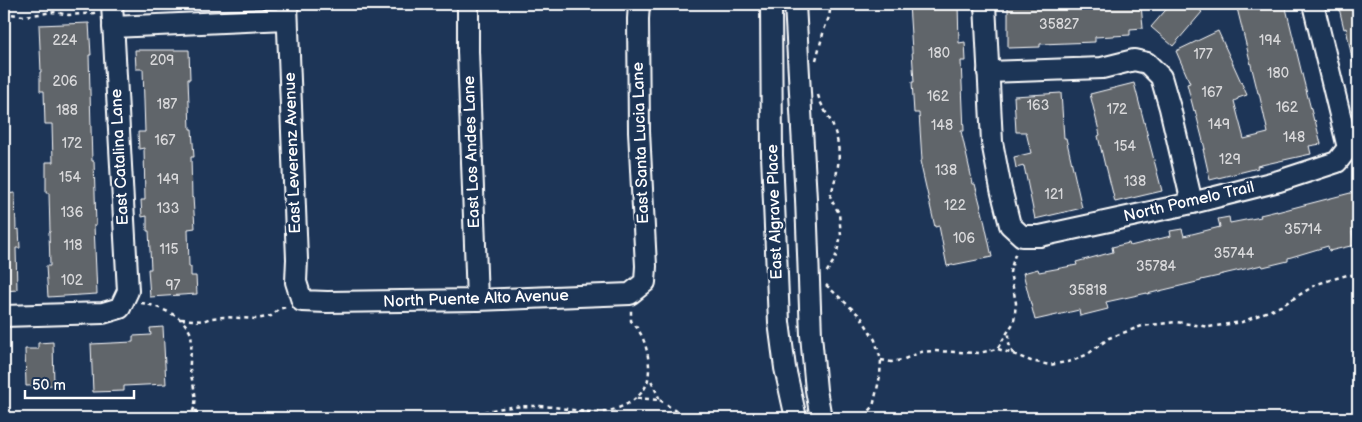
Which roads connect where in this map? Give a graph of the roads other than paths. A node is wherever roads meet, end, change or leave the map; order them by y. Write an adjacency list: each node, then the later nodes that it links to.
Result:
1 (468, 4): 14 (street, East Los Andes Lane)
2 (639, 4): 13 (street, East Santa Lucia Lane)
3 (771, 4): 11 (street, East Algrave Place)
4 (794, 4): 10 (street, East Algrave Place)
5 (985, 4): 9 (street)
6 (1313, 4): 12 (street, North Pomelo Trail)
7 (287, 11): 8 (street); 15 (street, East Leverenz Avenue)
8 (113, 14): 16 (street, East Catalina Lane)
9 (988, 72): 12 (street); 12 (street, North Pomelo Trail)
10 (806, 199): 11 (street); 18 (street, East Algrave Place)
11 (774, 203): 17 (street, East Algrave Place)
12 (1192, 203)
13 (637, 288): 14 (street, North Puente Alto Avenue)
14 (477, 300): 15 (street, North Puente Alto Avenue)
15 (302, 301)
16 (4, 316)
17 (796, 418)
18 (821, 418)

